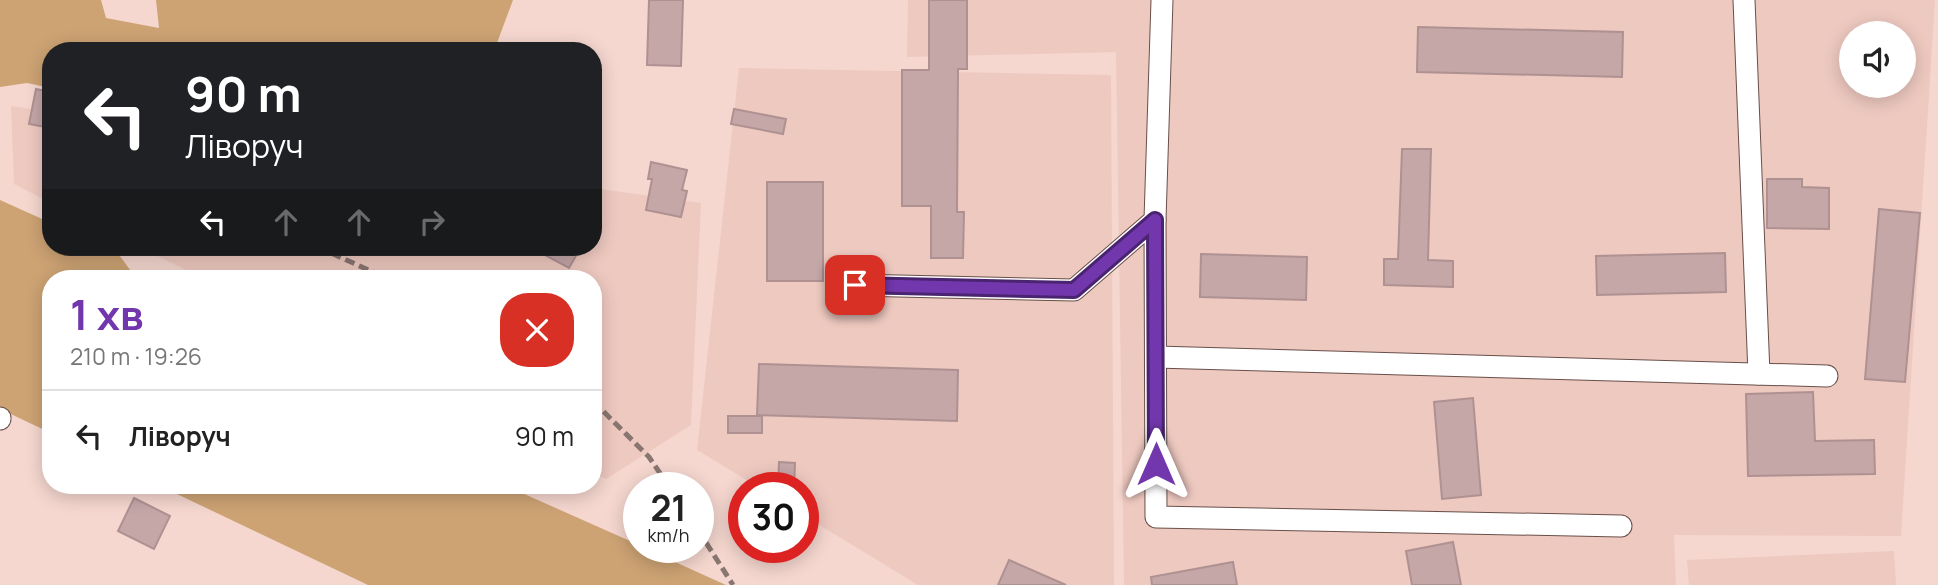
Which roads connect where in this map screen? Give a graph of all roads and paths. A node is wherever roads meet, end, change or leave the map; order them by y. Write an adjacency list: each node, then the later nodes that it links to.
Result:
1 (1162, 0): 3 (street)
2 (1744, 0): 6 (street)
3 (1155, 220): 4 (street); 5 (street)
4 (855, 285)
5 (1156, 357): 6 (street); 8 (street)
6 (1759, 374): 7 (street)
7 (1827, 376)
8 (1622, 527)

